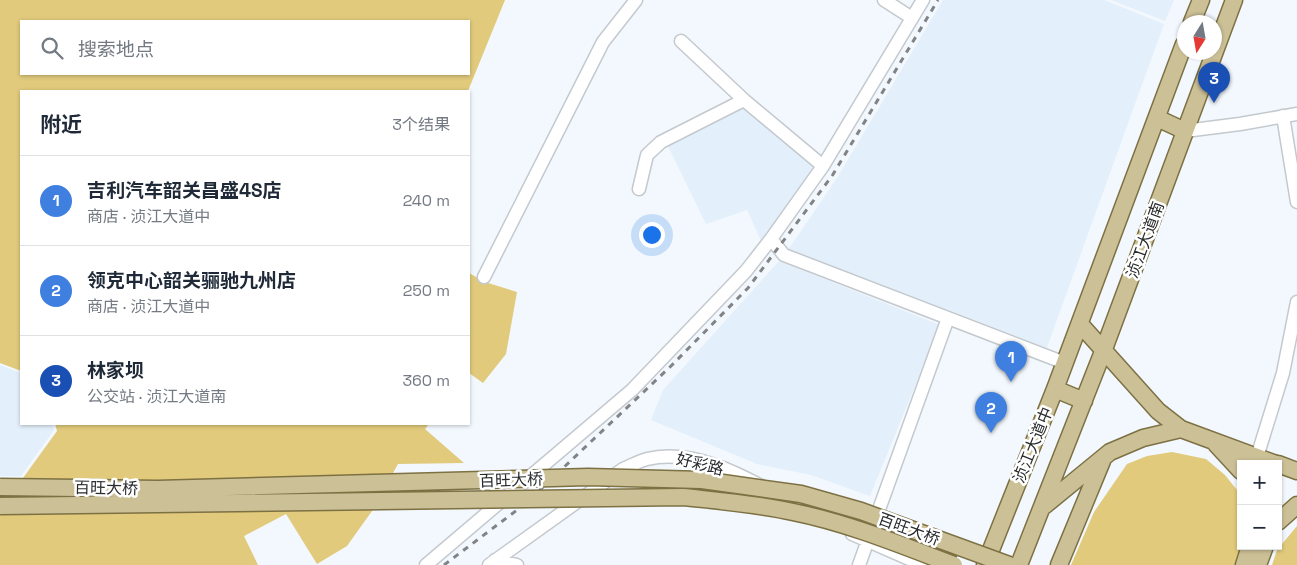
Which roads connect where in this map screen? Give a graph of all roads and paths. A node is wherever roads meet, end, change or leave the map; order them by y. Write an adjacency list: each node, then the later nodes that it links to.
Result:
1 (636, 0): 19 (street)
2 (884, 0): 7 (street)
3 (923, 0): 7 (street)
4 (1201, 0): 6 (main road)
5 (1234, 0): 14 (main road, 浈江大道南)
6 (1195, 15)
7 (912, 18): 15 (street)
8 (681, 42): 10 (street)
9 (1178, 60): 13 (main road, 浈江大道南)
10 (744, 100): 15 (street); 16 (street)
11 (1297, 114): 12 (street)
12 (1283, 116): 14 (street); 17 (street)
13 (1157, 118): 14 (main road); 22 (main road, 浈江大道南)
14 (1185, 131): 23 (main road, 浈江大道南)
15 (823, 166): 18 (street)
16 (639, 189)
17 (1297, 202)
18 (771, 239): 21 (street); 44 (street)
19 (484, 277)
20 (1297, 302): 29 (street)
21 (948, 318): 24 (street); 40 (street)
22 (1080, 324): 23 (main road); 24 (main road, 浈江大道中)
23 (1104, 349): 26 (main road, 浈江大道中); 27 (main road)
24 (1065, 363): 25 (main road, 浈江大道中)
25 (1055, 389): 26 (main road); 49 (main road, 浈江大道中)
26 (1084, 401): 38 (main road, 浈江大道中)
27 (1181, 428): 28 (main road); 30 (main road)
28 (1213, 440): 29 (main road); 33 (main road)
29 (1257, 457): 31 (main road)
30 (1103, 458): 38 (main road); 52 (main road)
31 (1266, 460)
32 (1282, 466): 34 (main road)
33 (1237, 467)
34 (1297, 471)
35 (0, 487): 50 (main road, 百旺大桥, bridge)
36 (1297, 505): 39 (main road)
37 (0, 506): 48 (main road, 百旺大桥, bridge)
38 (1042, 507): 51 (main road, 浈江大道中)
39 (1282, 518)
40 (868, 542): 43 (street, 好彩路); 46 (street); 47 (street, 好彩路)
41 (1249, 550): 53 (main road)
42 (1264, 550): 54 (main road)
43 (492, 563): 45 (street)
44 (426, 565)
45 (517, 565)
46 (859, 565)
47 (923, 565)
48 (954, 565)
49 (985, 565)
50 (1009, 565)
51 (1019, 565)
52 (1059, 565)
53 (1244, 565)
54 (1258, 565)

